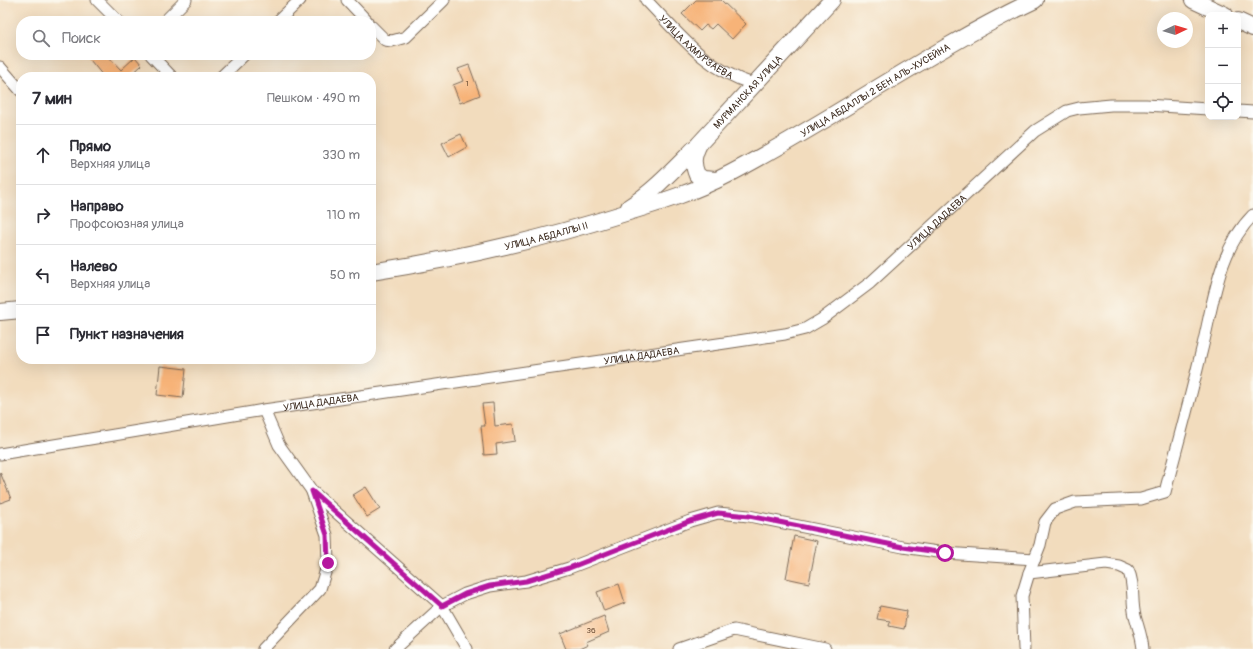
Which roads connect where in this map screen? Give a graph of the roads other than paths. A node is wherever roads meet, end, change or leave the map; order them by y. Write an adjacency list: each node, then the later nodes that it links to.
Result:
1 (97, 0): 11 (street)
2 (186, 0): 12 (street)
3 (300, 0): 13 (street)
4 (347, 0): 14 (street)
5 (444, 0): 17 (street)
6 (646, 0): 23 (street, УЛИЦА АХМУРЗАЕВА)
7 (832, 0): 23 (main road, МУРМАНСКАЯ УЛИЦА)
8 (1035, 0): 29 (main road, УЛИЦА АБДАЛЛЫ 2 БЕН АЛЬ-ХУСЕЙНА)
9 (1194, 0): 10 (main road)
10 (1219, 12)
11 (113, 16)
12 (170, 16)
13 (283, 16)
14 (362, 16)
15 (1241, 22): 16 (main road)
16 (1253, 28)
17 (376, 31)
18 (156, 60): 21 (street)
19 (239, 60): 22 (street)
20 (0, 67): 24 (street)
21 (167, 72)
22 (226, 72)
23 (753, 84): 28 (main road, МУРМАНСКАЯ УЛИЦА)
24 (16, 85)
25 (1205, 109): 35 (street, УЛИЦА ДАДАЕВА)
26 (1241, 111): 27 (street)
27 (1253, 112)
28 (699, 144): 29 (main road, МУРМАНСКАЯ УЛИЦА); 31 (main road)
29 (716, 180): 31 (main road, УЛИЦА АБДАЛЛЫ II)
30 (1253, 215): 38 (street)
31 (610, 218): 32 (main road, УЛИЦА АБДАЛЛЫ II)
32 (376, 271)
33 (16, 310): 34 (main road)
34 (0, 312)
35 (264, 410): 36 (street, УЛИЦА ДАДАЕВА); 37 (street)
36 (0, 454)
37 (312, 491): 40 (street); 41 (street)
38 (1035, 559): 39 (street); 40 (street)
39 (1028, 573): 46 (street); 47 (street)
40 (442, 606): 42 (street); 43 (street)
41 (263, 649)
42 (395, 649)
43 (467, 649)
44 (679, 649): 45 (street)
45 (825, 649)
46 (1024, 649)
47 (1143, 649)

